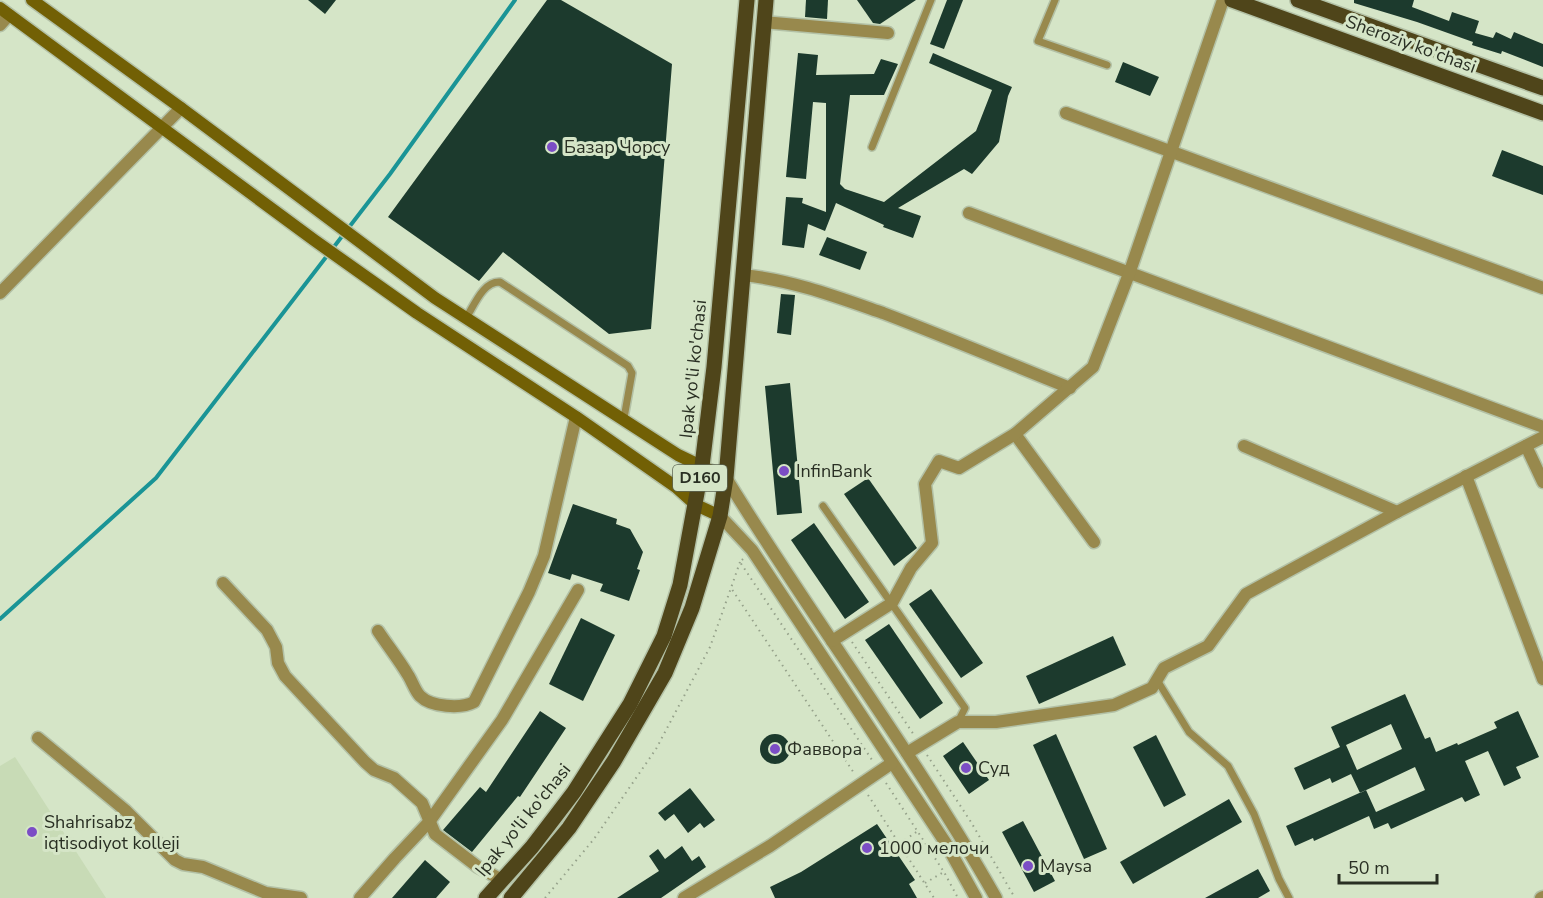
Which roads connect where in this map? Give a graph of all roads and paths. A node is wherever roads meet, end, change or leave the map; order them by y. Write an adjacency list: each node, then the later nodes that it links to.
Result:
1 (32, 0): 15 (main road)
2 (747, 0): 35 (main road, Ipak yo'li ko'chasi / D160)
3 (766, 0): 10 (main road, Ipak yo'li ko'chasi / D160)
4 (931, 0): 19 (lane)
5 (1055, 0): 13 (lane)
6 (1223, 0): 20 (street)
7 (1232, 0): 17 (main road, Sheroziy ko'chasi)
8 (1298, 0): 14 (main road, Sheroziy ko'chasi)
9 (4, 12): 11 (street); 18 (main road)
10 (764, 22): 12 (street); 23 (main road, Ipak yo'li ko'chasi / D160)
11 (0, 25)
12 (888, 33)
13 (1107, 65)
14 (1543, 88)
15 (181, 108): 18 (street); 26 (main road)
16 (1066, 113): 20 (street)
17 (1543, 113)
18 (164, 128): 25 (street); 28 (main road)
19 (872, 147)
20 (1170, 150): 22 (street); 24 (street)
21 (969, 213): 22 (street)
22 (1129, 274): 27 (street); 30 (street)
23 (743, 275): 27 (street); 37 (main road, Ipak yo'li ko'chasi / D160)
24 (1543, 288)
25 (0, 293)
26 (466, 318): 29 (main road); 29 (lane)
27 (1070, 388): 31 (street)
28 (576, 417): 39 (main road); 50 (street)
29 (624, 418): 35 (main road)
30 (1543, 427)
31 (1015, 434): 43 (street); 49 (street)
32 (1543, 437): 34 (street)
33 (1244, 446): 41 (street)
34 (1526, 446): 36 (street); 38 (street)
35 (702, 466): 37 (main road); 39 (main road, Ipak yo'li ko'chasi / D160)
36 (1466, 476): 41 (street); 53 (street)
37 (726, 478): 42 (main road, Ipak yo'li ko'chasi / D160); 52 (street)
38 (1543, 482)
39 (696, 505): 42 (main road); 67 (main road, Ipak yo'li ko'chasi / D160)
40 (823, 506): 49 (lane)
41 (1397, 512): 54 (street)
42 (720, 516): 44 (street); 72 (main road, Ipak yo'li ko'chasi / D160)
43 (1094, 542)
44 (752, 550): 45 (path); 59 (street)
45 (740, 562): 47 (path); 60 (path)
46 (223, 583): 62 (street)
47 (731, 588): 61 (path); 73 (path)
48 (578, 590): 62 (street)
49 (892, 603): 51 (street); 55 (lane)
50 (378, 631)
51 (846, 633): 52 (street); 57 (path)
52 (832, 641): 58 (street)
53 (1543, 679)
54 (1157, 680): 55 (street); 80 (lane)
55 (958, 722): 57 (street)
56 (38, 738): 69 (street)
57 (921, 745): 58 (street); 79 (path)
58 (907, 753): 78 (street)
59 (892, 763): 60 (street); 65 (street)
60 (879, 772): 61 (street); 63 (path)
61 (861, 784): 64 (path); 74 (street)
62 (429, 822): 67 (street); 70 (street)
63 (918, 831): 64 (path); 66 (path)
64 (900, 843): 68 (path)
65 (957, 864): 66 (path); 77 (street)
66 (944, 872): 68 (path); 76 (path)
67 (501, 880): 71 (main road, Ipak yo'li ko'chasi / D160)
68 (925, 883): 75 (path)
69 (301, 898)
70 (360, 898)
71 (486, 898)
72 (511, 898)
73 (545, 898)
74 (684, 898)
75 (934, 898)
76 (958, 898)
77 (976, 898)
78 (996, 898)
79 (1015, 898)
80 (1289, 898)

